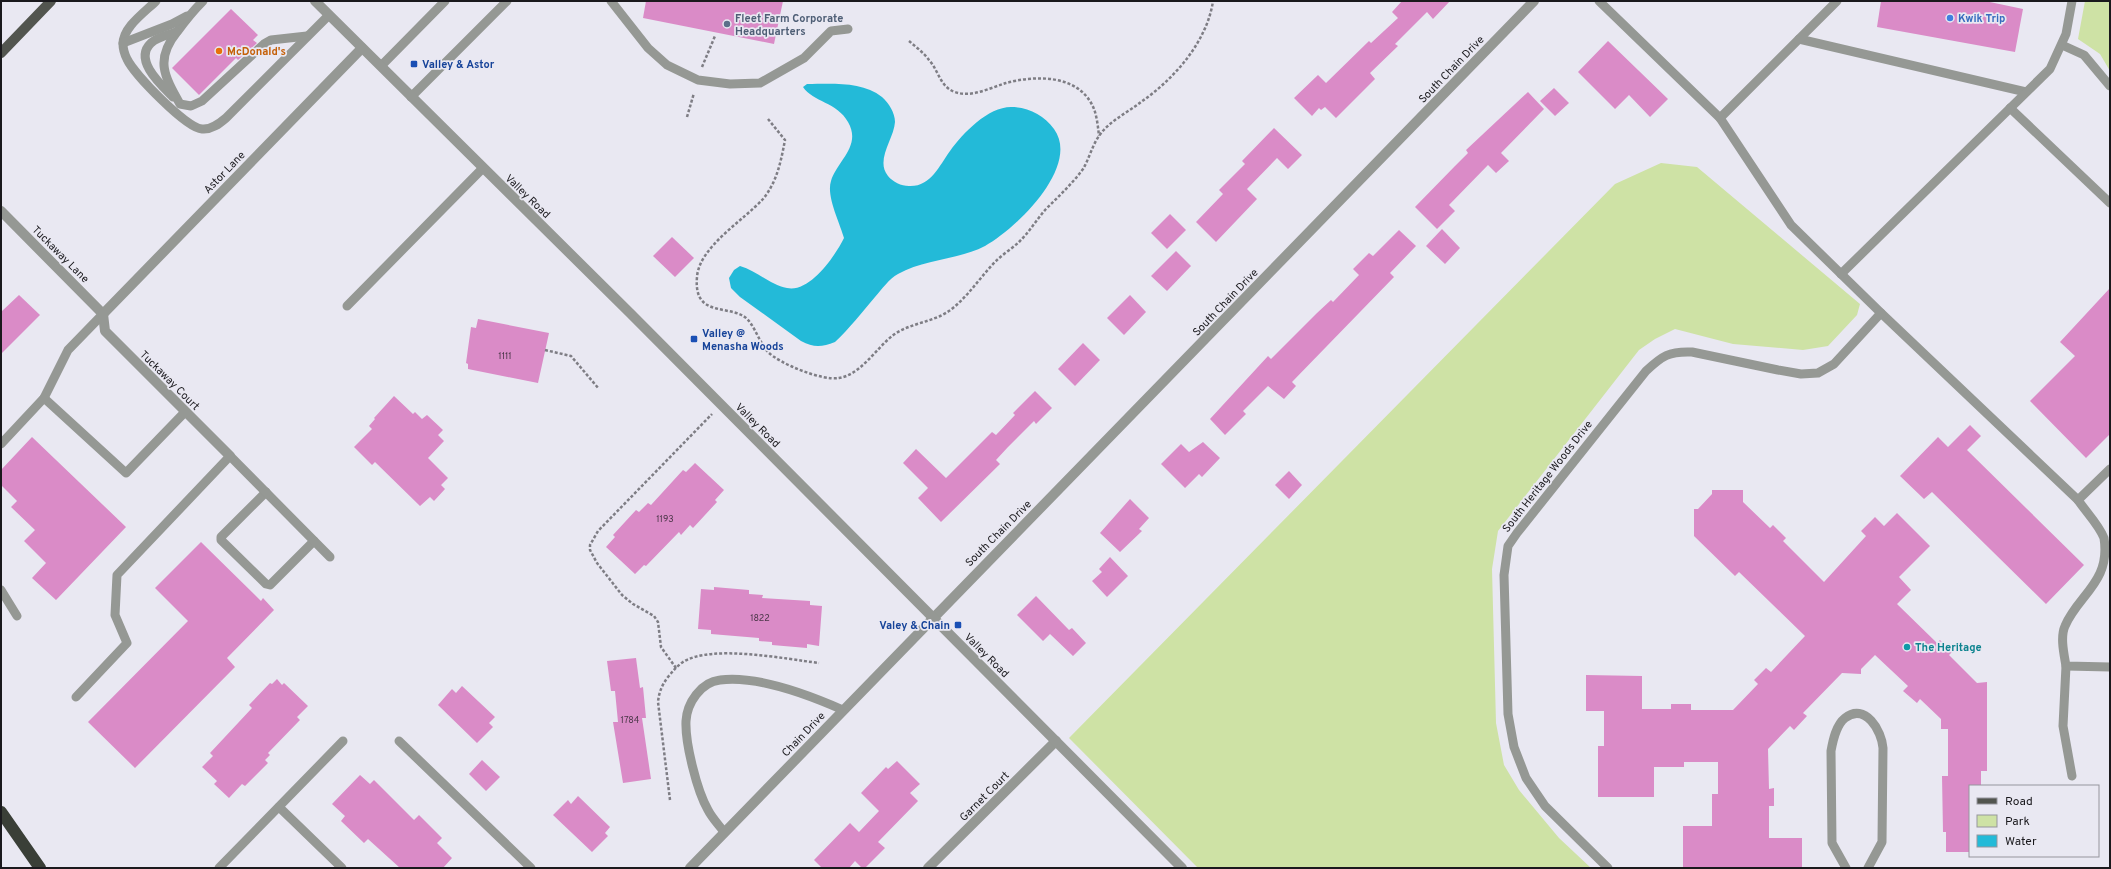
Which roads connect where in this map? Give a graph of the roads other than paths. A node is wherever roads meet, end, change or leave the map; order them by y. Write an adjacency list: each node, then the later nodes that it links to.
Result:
1 (51, 1): 21 (main road)
2 (156, 1): 18 (lane)
3 (203, 1): 12 (lane)
4 (315, 1): 13 (street, Valley Road)
5 (445, 1): 22 (lane)
6 (507, 1): 25 (lane)
7 (611, 1): 14 (lane)
8 (1534, 1): 47 (street, South Chain Drive)
9 (1599, 1): 28 (lane)
10 (1837, 1): 17 (lane)
11 (2072, 1): 19 (lane)
12 (190, 14): 15 (lane); 18 (lane)
13 (329, 14): 16 (lane); 20 (street, Valley Road)
14 (848, 28)
15 (177, 31): 26 (lane); 26 (lane)
16 (307, 36): 18 (lane); 26 (lane)
17 (1799, 39): 24 (lane); 28 (lane)
18 (123, 43)
19 (2062, 45): 23 (lane); 24 (lane)
20 (362, 48): 22 (street, Valley Road); 35 (street, Astor Lane)
21 (1, 53)
22 (381, 66): 25 (street, Valley Road)
23 (2110, 86)
24 (2026, 92): 27 (lane)
25 (411, 97): 29 (street, Valley Road)
26 (180, 104)
27 (2010, 108): 30 (lane); 32 (lane)
28 (1720, 118): 32 (lane)
29 (482, 168): 33 (lane); 47 (street, Valley Road)
30 (2110, 203)
31 (1, 212): 35 (street, Tuckaway Lane)
32 (1841, 274): 34 (lane)
33 (347, 306)
34 (1881, 313): 42 (lane); 66 (lane, South Heritage Woods Drive)
35 (103, 314): 36 (lane); 37 (street, Tuckaway Court)
36 (44, 398): 37 (lane); 38 (lane)
37 (185, 412): 39 (street, Tuckaway Court)
38 (1, 444)
39 (230, 456): 41 (lane); 50 (lane)
40 (2110, 469): 42 (lane)
41 (266, 492): 43 (lane); 43 (lane)
42 (2078, 500): 48 (lane)
43 (314, 541): 44 (lane)
44 (330, 557)
45 (1, 590): 46 (lane)
46 (17, 616)
47 (932, 618): 51 (street, Chain Drive); 54 (street, Valley Road)
48 (2066, 666): 49 (lane); 55 (lane)
49 (2110, 667)
50 (76, 697)
51 (843, 710): 58 (street, Chain Drive); 58 (lane)
52 (343, 741): 56 (lane)
53 (399, 741): 62 (lane)
54 (1056, 741): 64 (street, Garnet Court); 65 (street, Valley Road)
55 (2072, 776)
56 (279, 807): 60 (lane); 61 (lane)
57 (1, 812): 59 (highway)
58 (724, 832): 63 (street, Chain Drive)
59 (40, 868)
60 (219, 868)
61 (342, 868)
62 (531, 868)
63 (690, 868)
64 (928, 868)
65 (1182, 868)
66 (1608, 868)
67 (1846, 868): 68 (lane)
68 (1868, 868)

